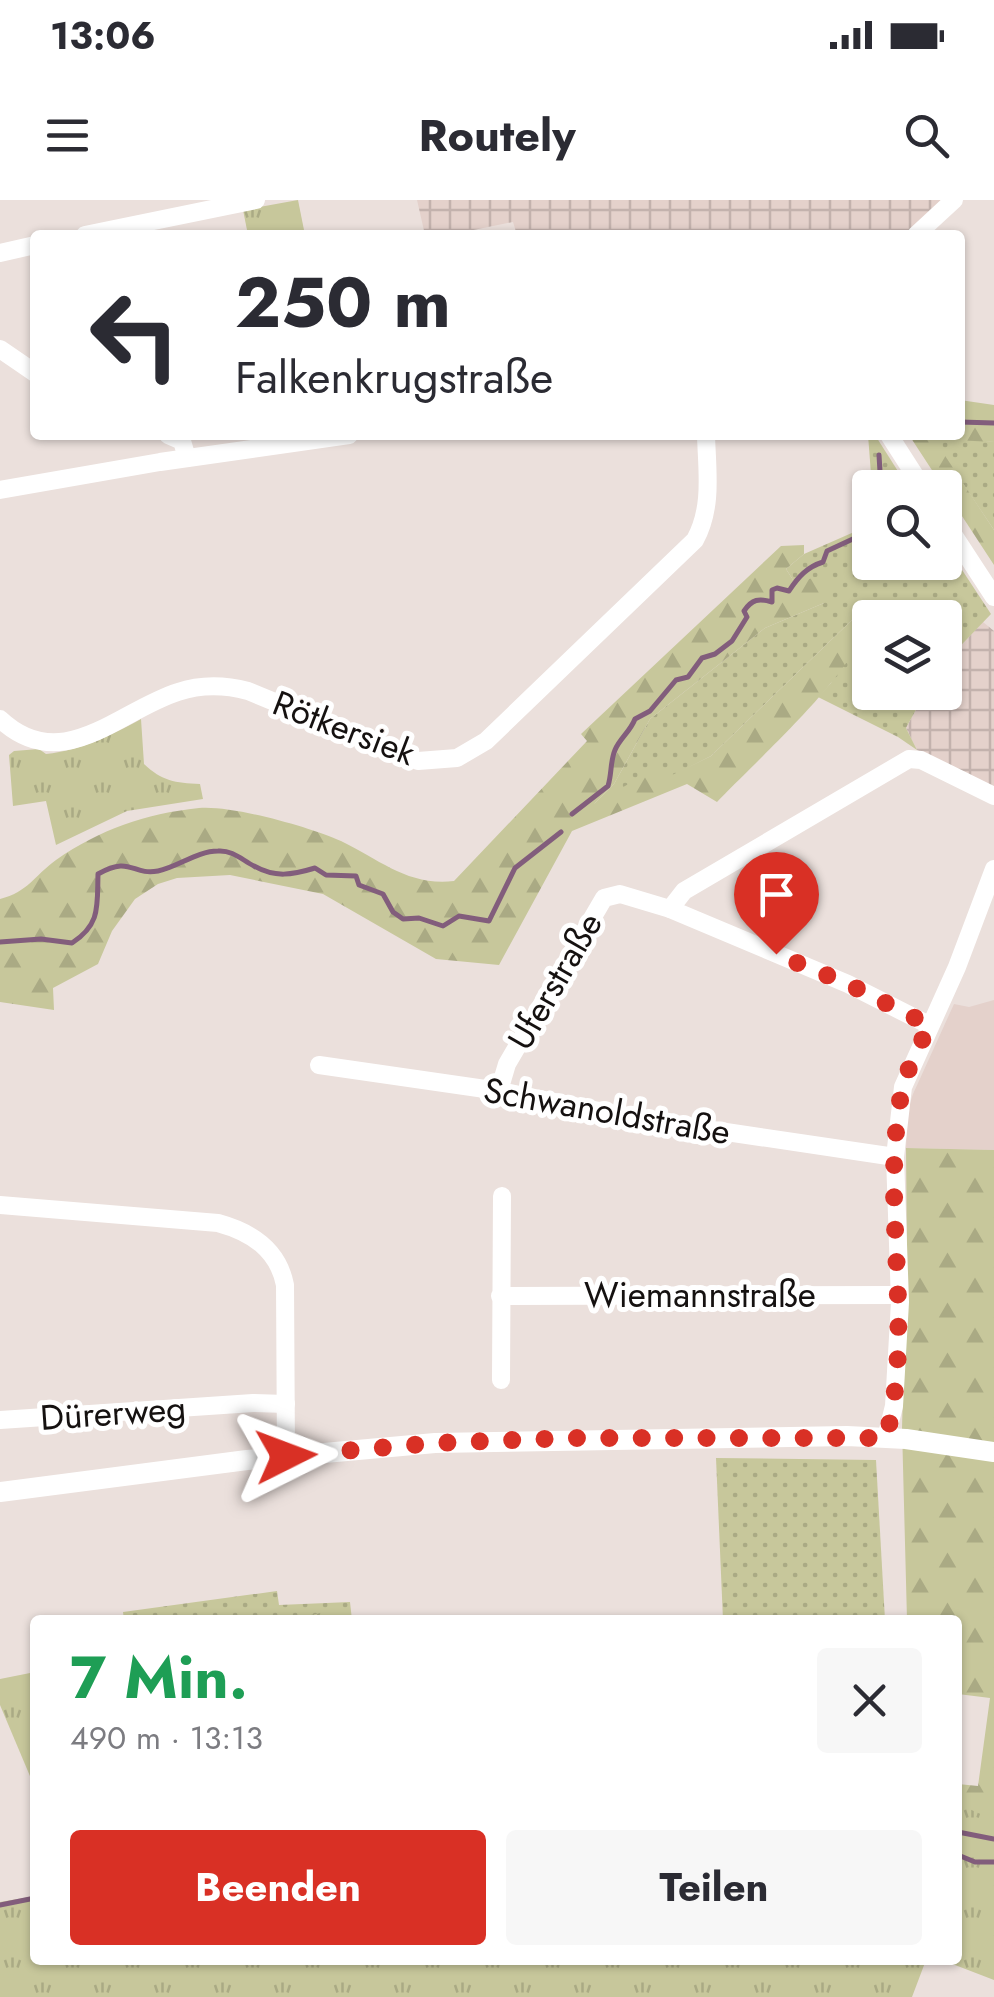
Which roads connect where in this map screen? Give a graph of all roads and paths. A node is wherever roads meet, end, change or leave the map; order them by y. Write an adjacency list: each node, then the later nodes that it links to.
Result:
1 (256, 200): 3 (street)
2 (954, 200): 4 (street)
3 (109, 230)
4 (921, 230)
5 (30, 246): 6 (street)
6 (0, 252)
7 (0, 349): 8 (street)
8 (30, 369)
9 (180, 440): 13 (street)
10 (314, 440): 13 (street)
11 (706, 440): 18 (street, Rötkersiek)
12 (893, 440): 14 (street)
13 (187, 458): 15 (street)
14 (911, 470)
15 (0, 490)
16 (962, 548): 17 (street)
17 (994, 596)
18 (0, 719)
19 (994, 796): 21 (street)
20 (994, 869): 22 (street)
21 (670, 909): 22 (street); 24 (street, Uferstraße)
22 (929, 1025): 25 (street)
23 (319, 1065): 24 (street, Schwanoldstraße)
24 (500, 1091): 25 (street, Schwanoldstraße)
25 (895, 1158): 28 (street)
26 (502, 1196): 29 (street)
27 (0, 1205): 31 (street)
28 (899, 1295): 29 (street, Wiemannstraße); 33 (street)
29 (500, 1296): 30 (street)
30 (501, 1380)
31 (286, 1404): 32 (street, Dürerweg); 35 (street)
32 (0, 1420)
33 (886, 1438): 34 (street); 35 (street)
34 (994, 1452)
35 (286, 1456): 36 (street)
36 (0, 1492)

